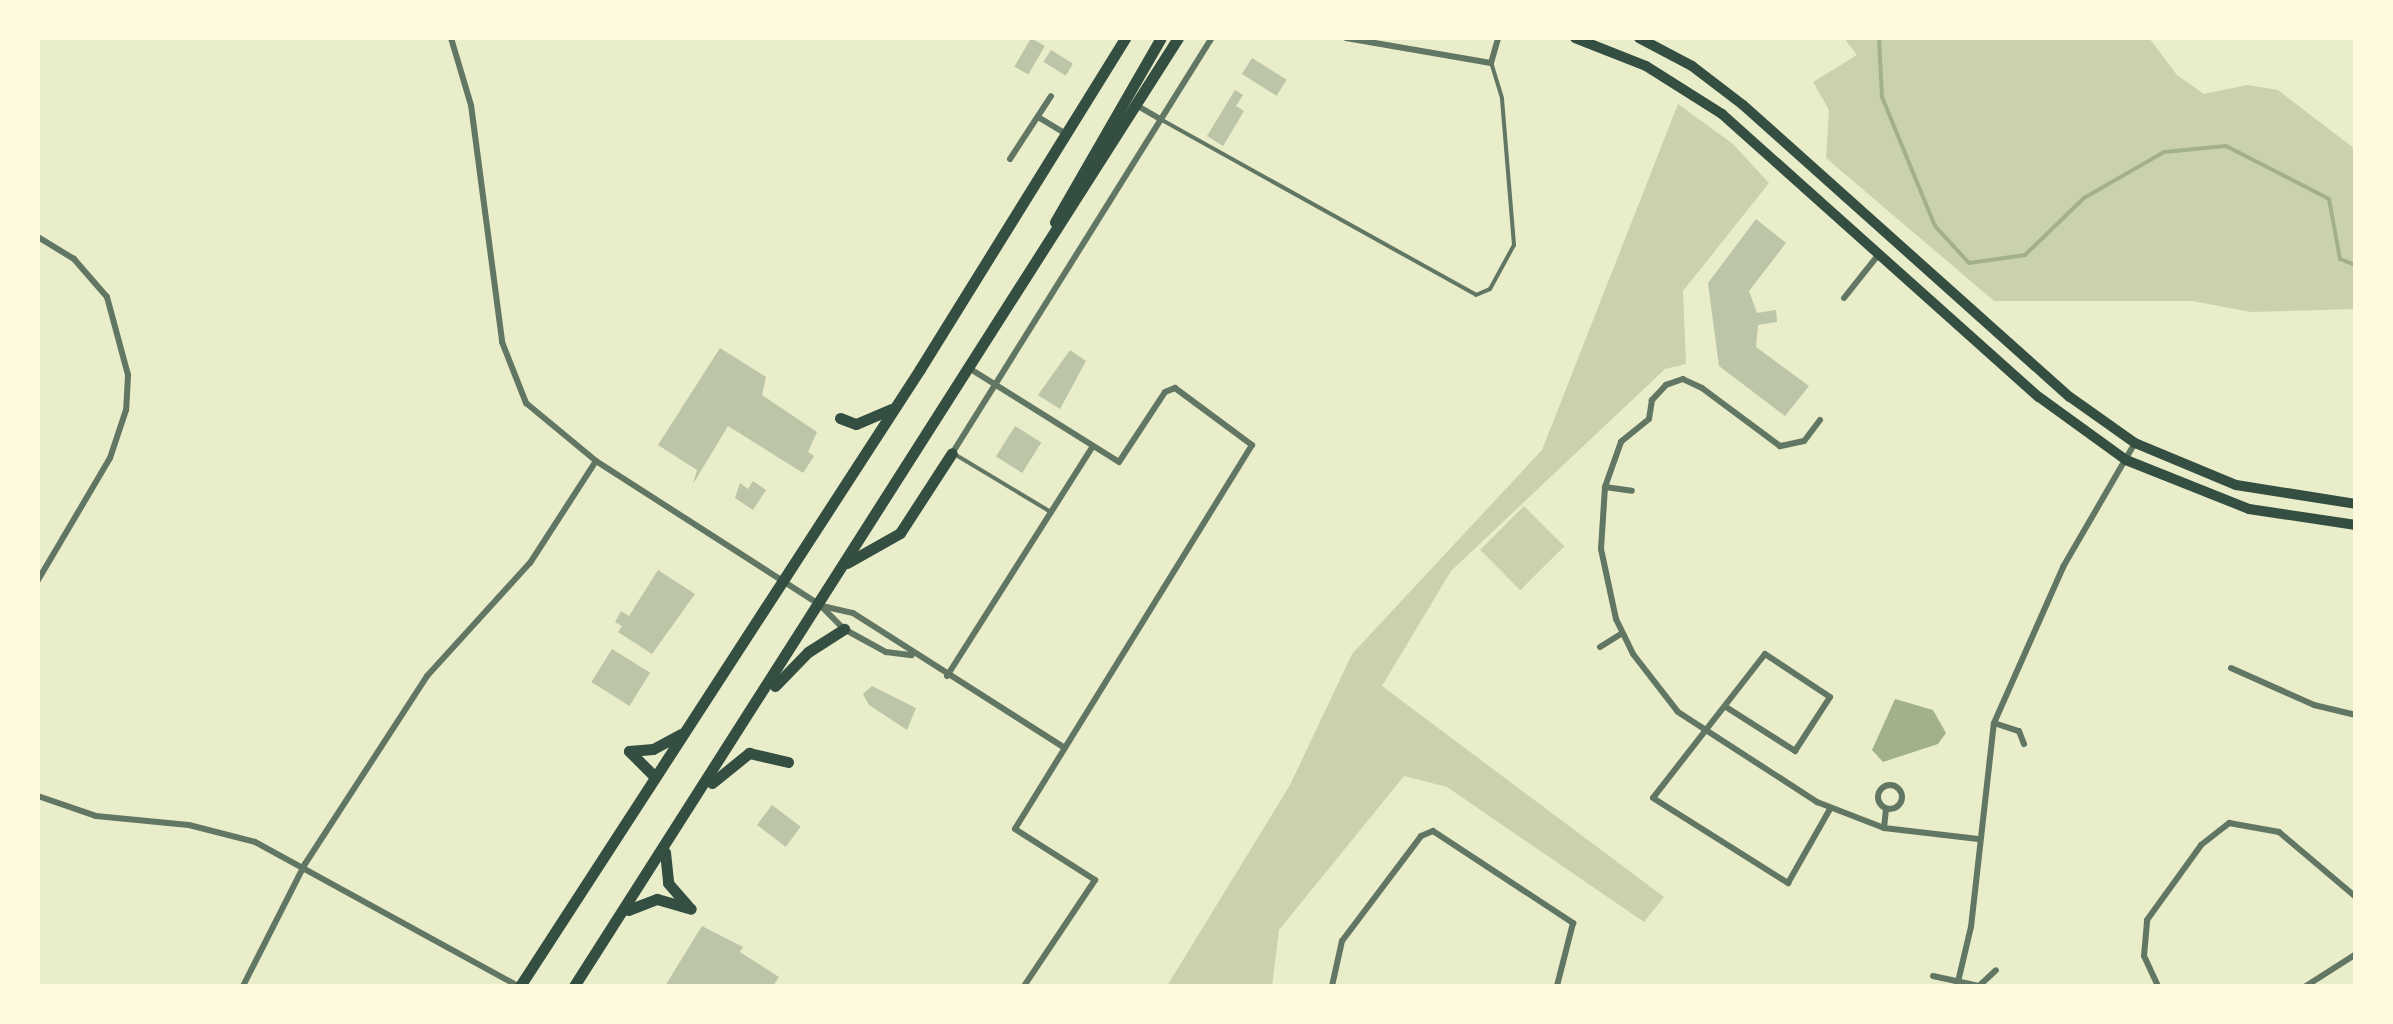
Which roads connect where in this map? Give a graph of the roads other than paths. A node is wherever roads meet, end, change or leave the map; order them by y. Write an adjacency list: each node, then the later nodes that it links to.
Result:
1 (451, 38): 32 (street)
2 (1126, 38): 17 (highway)
3 (1161, 38): 21 (highway)
4 (1178, 38): 12 (highway)
5 (1187, 38): 12 (highway)
6 (1212, 38): 16 (street)
7 (1346, 38): 11 (street)
8 (1498, 38): 11 (street)
9 (1575, 38): 20 (main road)
10 (1639, 38): 28 (main road)
11 (1491, 63): 16 (lane)
12 (1154, 77): 14 (highway)
13 (1051, 96): 15 (street)
14 (1136, 105): 16 (street); 21 (highway)
15 (1038, 117): 17 (street); 18 (street)
16 (1160, 119): 24 (street)
17 (1066, 134): 25 (highway)
18 (1010, 159)
19 (38, 237): 39 (street)
20 (1878, 254): 22 (street); 31 (main road)
21 (1035, 267): 23 (highway)
22 (1844, 298)
23 (972, 370): 24 (street); 38 (highway)
24 (994, 384): 29 (street); 30 (street)
25 (896, 407): 26 (highway); 40 (highway)
26 (840, 418)
27 (1820, 420): 33 (street)
28 (2135, 444): 31 (street); 35 (main road)
29 (1093, 446): 36 (street); 55 (street)
30 (952, 453): 36 (lane); 38 (highway)
31 (2126, 460): 37 (main road); 51 (street)
32 (596, 461): 40 (street); 65 (street)
33 (1606, 487): 34 (street); 43 (street)
34 (1632, 491)
35 (2356, 504)
36 (1051, 512): 47 (street)
37 (2356, 524)
38 (847, 563): 41 (highway)
39 (38, 580)
40 (783, 583): 41 (street); 53 (highway)
41 (820, 605): 42 (street); 45 (street); 48 (highway)
42 (844, 629): 45 (street); 48 (highway)
43 (1622, 632): 44 (street); 52 (street)
44 (1600, 646)
45 (912, 655): 47 (street)
46 (2231, 668): 50 (street)
47 (948, 676): 55 (street)
48 (758, 704): 58 (highway)
49 (1726, 707): 49 (street); 52 (street)
50 (2356, 715)
51 (1994, 723): 54 (street); 63 (street)
52 (1706, 732): 60 (street); 60 (street)
53 (682, 733): 57 (highway); 57 (highway)
54 (2024, 744)
55 (1066, 748): 75 (street)
56 (788, 762): 58 (highway)
57 (654, 776): 73 (highway)
58 (701, 792): 64 (highway)
59 (38, 796): 65 (street)
60 (1830, 809): 62 (street)
61 (1886, 809): 62 (street)
62 (1884, 828): 63 (street)
63 (1978, 839): 78 (street)
64 (666, 846): 67 (highway); 67 (highway)
65 (305, 864): 72 (street); 73 (street)
66 (2356, 897): 79 (street)
67 (620, 916): 74 (highway)
68 (2356, 954): 71 (street)
69 (1996, 970): 78 (street)
70 (1933, 976): 78 (street)
71 (2316, 984): 80 (street)
72 (243, 986)
73 (519, 986)
74 (574, 986)
75 (1024, 986)
76 (1332, 986): 77 (street)
77 (1557, 986)
78 (1957, 986)
79 (2158, 986)
80 (2306, 986)

